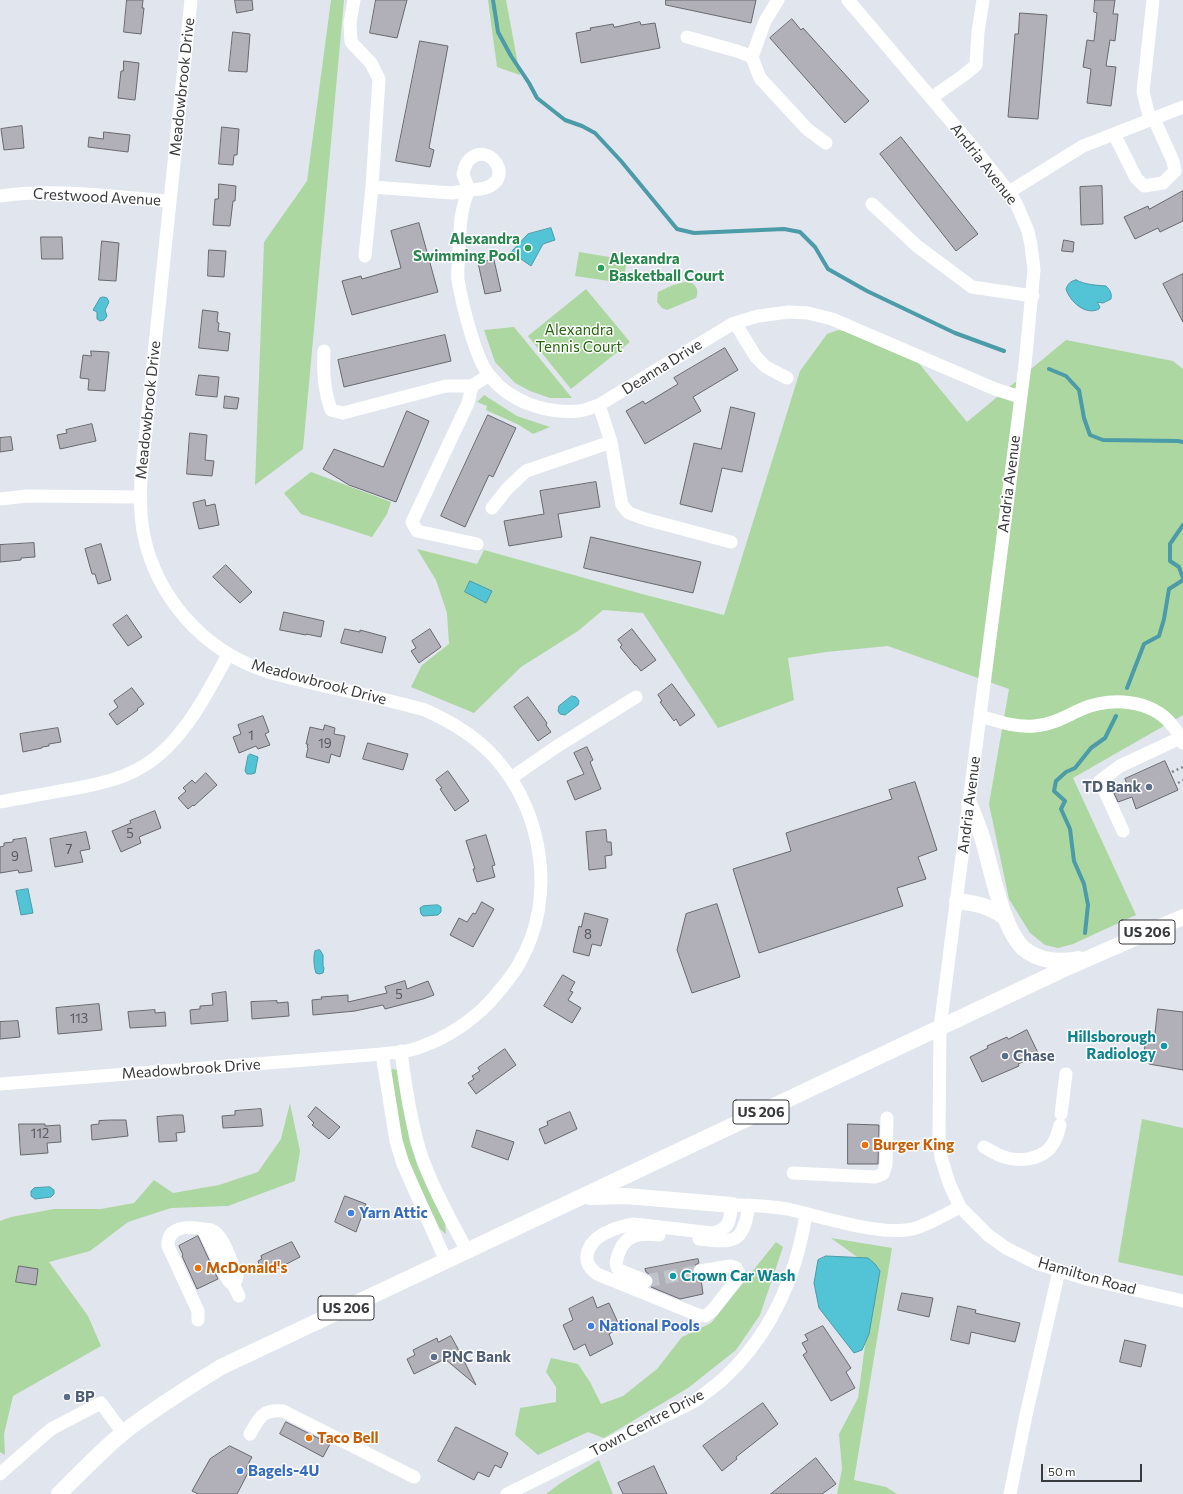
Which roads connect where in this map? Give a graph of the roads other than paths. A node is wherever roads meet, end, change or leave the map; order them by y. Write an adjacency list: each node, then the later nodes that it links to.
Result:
1 (191, 0): 17 (street, Meadowbrook Drive)
2 (354, 0): 14 (street)
3 (778, 0): 8 (street)
4 (848, 0): 9 (street, Andria Avenue)
5 (984, 0): 9 (street)
6 (1153, 0): 11 (street)
7 (687, 37): 8 (street)
8 (752, 57): 13 (street)
9 (931, 98): 15 (street, Andria Avenue)
10 (1183, 107): 11 (street)
11 (1152, 119): 12 (street); 12 (street)
12 (1114, 134): 15 (street)
13 (826, 143)
14 (372, 187): 19 (street); 23 (street, Deanna Drive)
15 (1009, 192): 20 (street, Andria Avenue)
16 (0, 196): 17 (street, Crestwood Avenue)
17 (170, 202): 29 (street, Meadowbrook Drive)
18 (872, 204): 20 (street)
19 (365, 256)
20 (1033, 296): 26 (street, Andria Avenue)
21 (735, 323): 24 (street); 26 (street, Deanna Drive); 27 (street, Deanna Drive)
22 (324, 351): 25 (street)
23 (489, 375): 25 (street); 27 (street, Deanna Drive)
24 (788, 378)
25 (472, 386): 33 (street)
26 (1020, 397): 36 (street, Andria Avenue)
27 (599, 405): 28 (street)
28 (611, 442): 31 (street); 32 (street)
29 (140, 496): 30 (street); 34 (street, Meadowbrook Drive)
30 (0, 499)
31 (492, 508)
32 (731, 542)
33 (477, 544)
34 (228, 655): 38 (street, Meadowbrook Drive); 39 (street)
35 (636, 697): 38 (street)
36 (980, 716): 37 (street); 40 (street, Andria Avenue)
37 (1182, 741): 41 (street)
38 (511, 778): 47 (street, Meadowbrook Drive)
39 (0, 802)
40 (969, 803): 42 (street, Andria Avenue); 43 (main road)
41 (1123, 831)
42 (957, 901): 43 (main road); 46 (street, Andria Avenue)
43 (1004, 917): 45 (main road)
44 (1183, 917): 45 (main road, US 206)
45 (1095, 955): 46 (main road, US 206)
46 (940, 1028): 54 (main road, US 206); 57 (street, Hamilton Road)
47 (401, 1051): 48 (street, Meadowbrook Drive); 59 (street)
48 (382, 1054): 50 (street, Meadowbrook Drive); 60 (street)
49 (1066, 1074): 52 (street)
50 (0, 1084)
51 (886, 1118): 53 (street)
52 (984, 1147)
53 (793, 1173)
54 (582, 1198): 55 (main road); 59 (main road, US 206)
55 (732, 1205): 56 (street); 61 (street)
56 (749, 1205): 58 (street); 63 (street)
57 (960, 1207): 58 (street); 62 (street, Hamilton Road)
58 (806, 1214): 72 (street, Town Centre Drive)
59 (467, 1251): 60 (main road, US 206)
60 (446, 1261): 67 (main road, US 206)
61 (700, 1271)
62 (1059, 1271): 65 (street, Hamilton Road); 73 (street)
63 (646, 1281)
64 (236, 1291): 66 (street)
65 (1183, 1301)
66 (198, 1320)
67 (123, 1433): 69 (street); 71 (main road, US 206)
68 (250, 1434): 70 (street)
69 (0, 1474)
70 (414, 1477)
71 (60, 1494)
72 (507, 1494)
73 (1010, 1494)

